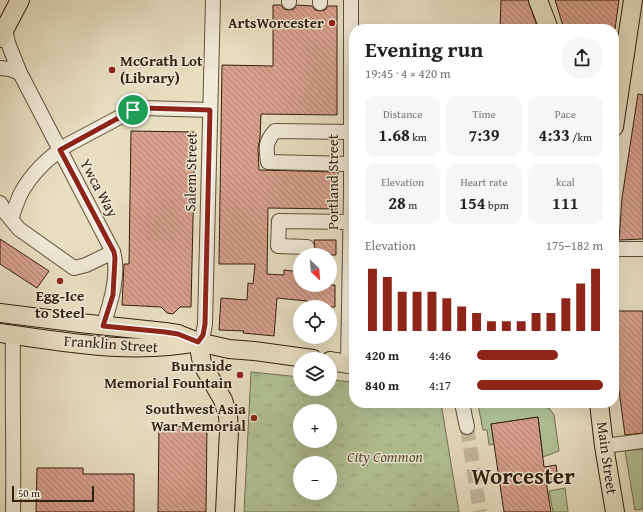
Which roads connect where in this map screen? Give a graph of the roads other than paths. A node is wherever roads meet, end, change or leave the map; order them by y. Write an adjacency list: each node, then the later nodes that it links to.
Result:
1 (20, 0): 8 (main road)
2 (213, 0): 12 (street, Salem Street)
3 (351, 0): 6 (street, Portland Street)
4 (538, 0): 7 (main road)
5 (633, 0): 11 (main road)
6 (351, 24)
7 (547, 24)
8 (2, 34): 10 (street, Ywca Way)
9 (0, 68): 10 (street)
10 (20, 73): 14 (street, Ywca Way)
11 (619, 76)
12 (210, 110): 14 (street); 26 (street, Salem Street)
13 (349, 132): 15 (street)
14 (60, 150): 17 (street); 22 (street, Ywca Way)
15 (349, 164)
16 (0, 203): 17 (street)
17 (11, 219): 22 (street)
18 (349, 222): 19 (street)
19 (307, 247)
20 (619, 249): 21 (street)
21 (643, 249)
22 (114, 252): 24 (street, Ywca Way)
23 (0, 313): 24 (main road, Franklin Street)
24 (103, 326): 26 (main road, Franklin Street)
25 (7, 334): 26 (main road, Franklin Street); 35 (street)
26 (198, 342): 27 (main road, Franklin Street); 36 (main road)
27 (293, 356)
28 (337, 362): 29 (main road)
29 (349, 364)
30 (463, 408): 32 (street)
31 (600, 408): 34 (main road, Main Street)
32 (467, 427)
33 (643, 441): 34 (street)
34 (604, 446): 37 (main road, Main Street)
35 (13, 512)
36 (226, 512)
37 (615, 512)

